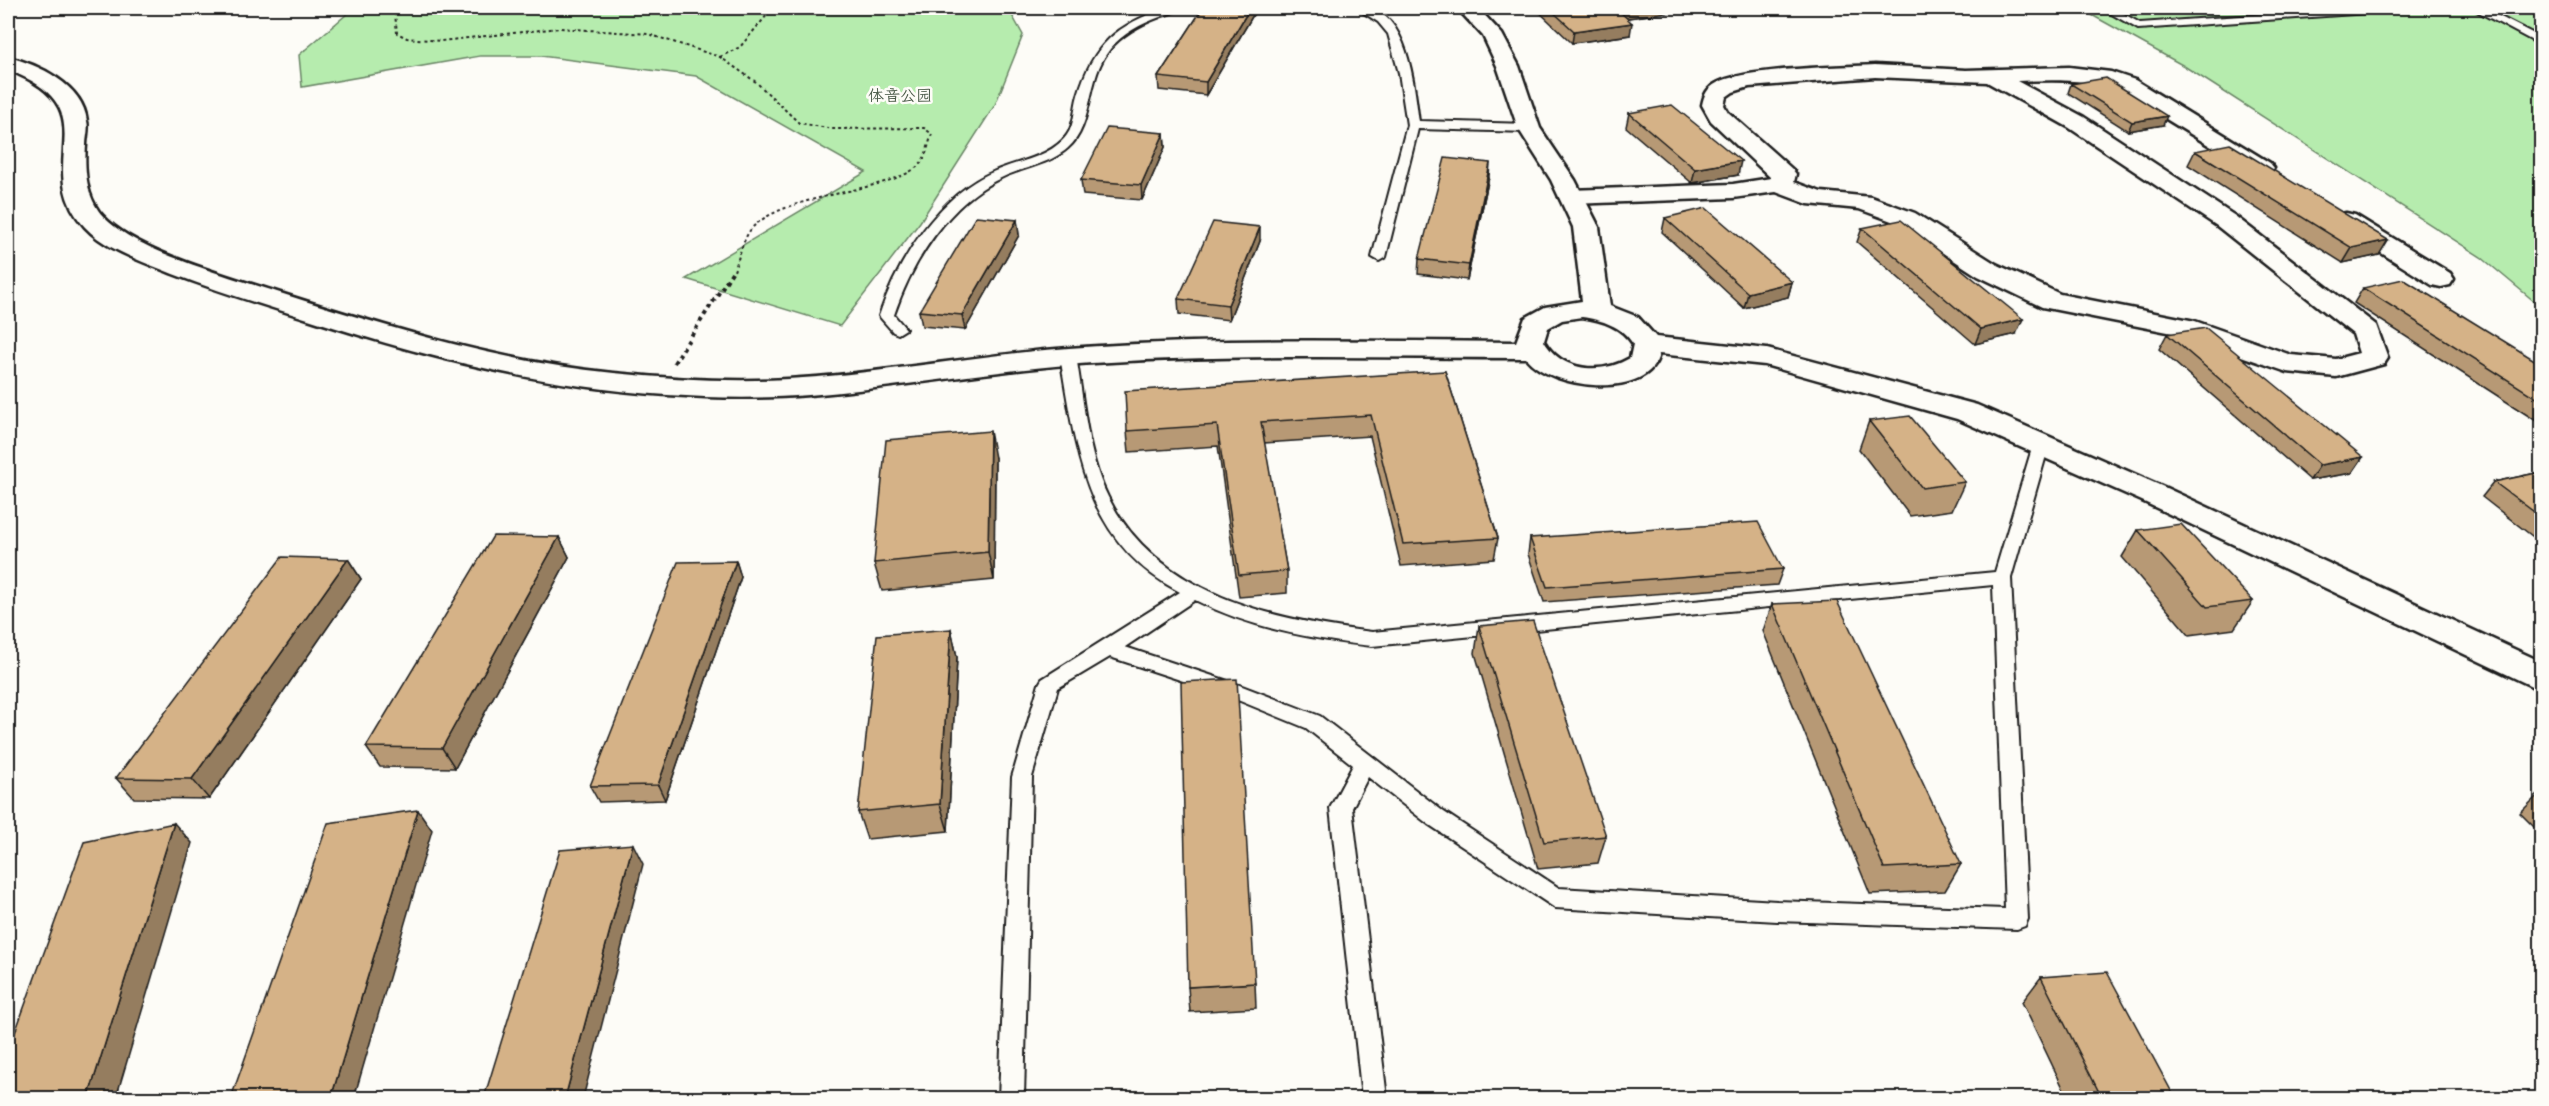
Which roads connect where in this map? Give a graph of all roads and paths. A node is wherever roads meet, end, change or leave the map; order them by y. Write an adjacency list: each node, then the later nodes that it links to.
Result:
1 (399, 8): 10 (path)
2 (773, 8): 10 (path)
3 (1175, 8): 22 (lane)
4 (1361, 8): 13 (lane)
5 (1467, 8): 14 (street)
6 (2106, 8): 7 (lane)
7 (2397, 8)
8 (2476, 8): 9 (lane)
9 (2541, 43)
10 (720, 57): 26 (path)
11 (8, 63): 26 (street)
12 (1991, 75): 15 (street); 16 (street); 16 (street)
13 (1413, 125): 14 (lane); 19 (lane)
14 (1529, 128): 17 (street)
15 (2279, 179)
16 (1778, 184): 17 (street)
17 (1571, 197): 21 (street)
18 (2330, 210): 20 (street)
19 (1379, 257)
20 (2441, 279)
21 (1597, 311): 23 (street); 24 (street)
22 (898, 329)
23 (1647, 344): 24 (street); 27 (street)
24 (1533, 350): 25 (street)
25 (1068, 356): 26 (street); 29 (lane)
26 (659, 386)
27 (2041, 445): 28 (lane); 31 (street)
28 (2002, 578): 29 (lane); 32 (lane)
29 (1195, 591): 30 (lane)
30 (1108, 649): 32 (lane); 33 (lane)
31 (2541, 678)
32 (1365, 762): 34 (lane)
33 (1011, 1098)
34 (1374, 1098)

